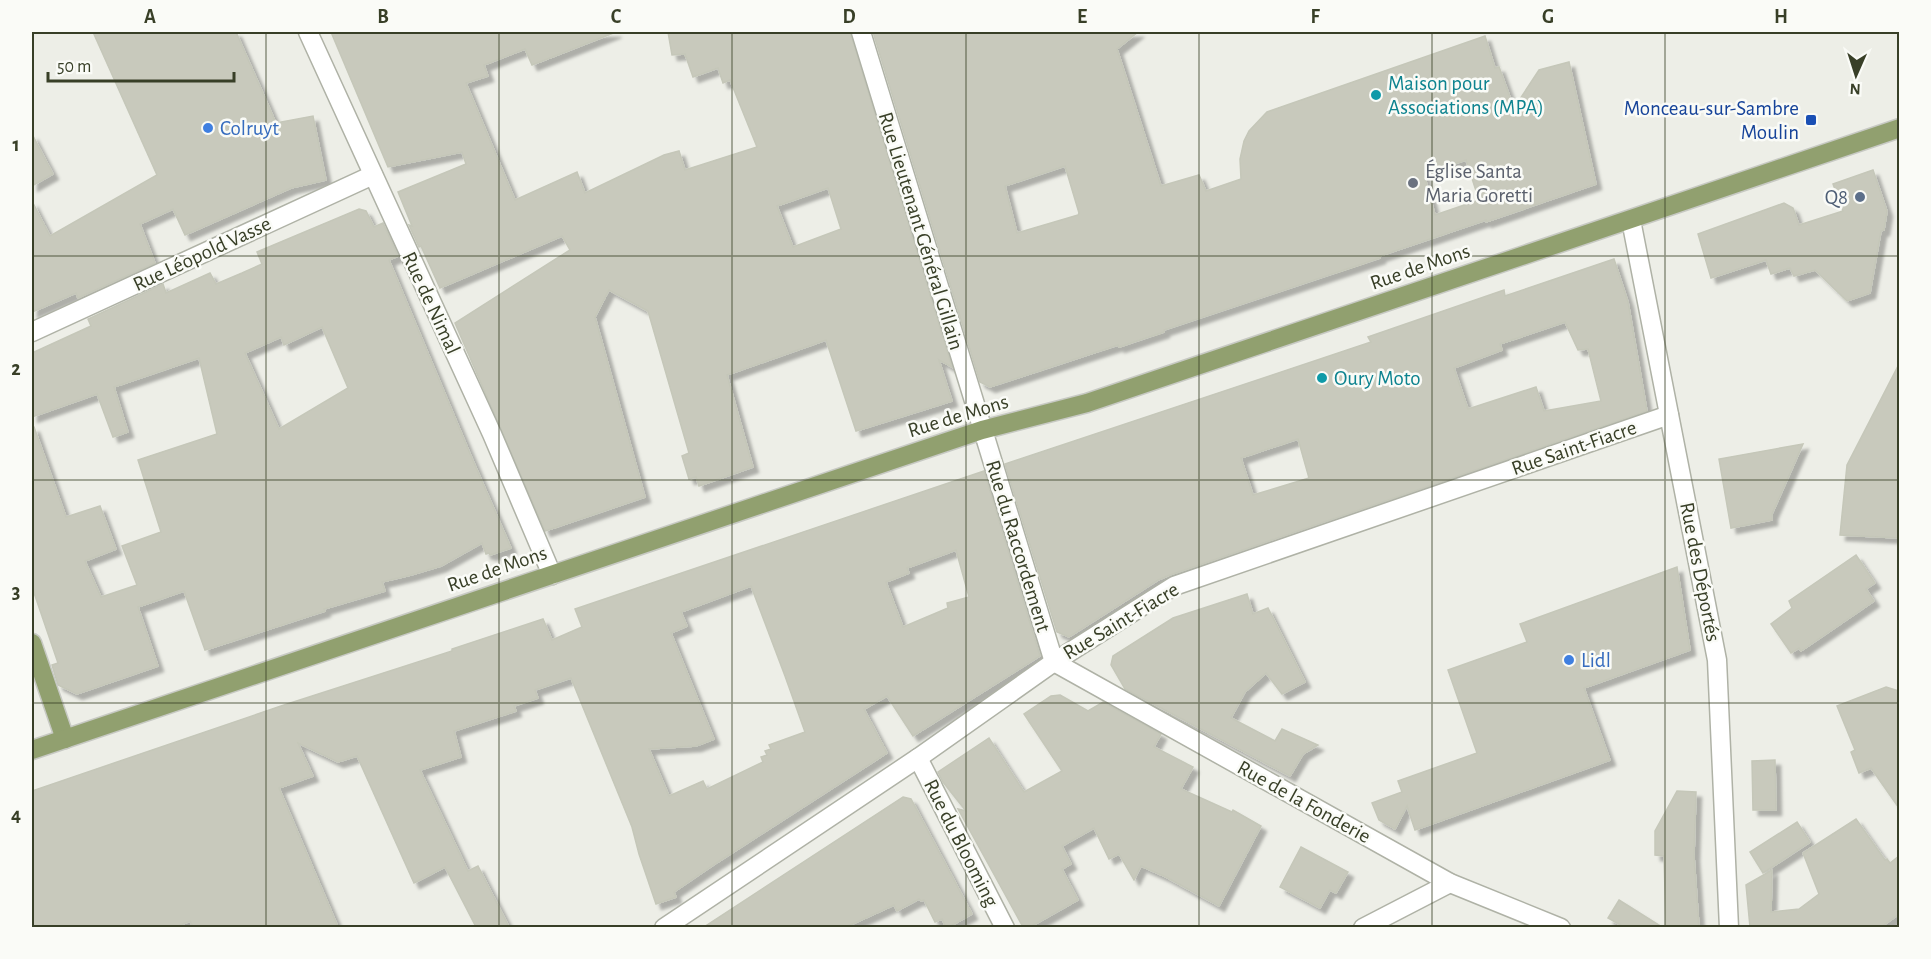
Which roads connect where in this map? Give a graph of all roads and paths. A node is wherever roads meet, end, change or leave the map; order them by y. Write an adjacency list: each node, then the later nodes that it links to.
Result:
1 (308, 32): 4 (street, Rue de Nimal)
2 (861, 32): 8 (street, Rue Lieutenant Général Gillain)
3 (1899, 128): 5 (main road, Rue de Mons)
4 (373, 175): 6 (street, Rue Léopold Vasse); 9 (street, Rue de Nimal)
5 (1632, 220): 7 (street, Rue des Déportés); 8 (main road, Rue de Mons)
6 (32, 332)
7 (1669, 416): 11 (street, Rue Saint-Fiacre); 20 (street, Rue des Déportés)
8 (982, 430): 9 (main road, Rue de Mons); 11 (street, Rue du Raccordement)
9 (552, 574): 12 (main road, Rue de Mons)
10 (32, 643): 12 (main road)
11 (1054, 662): 14 (street, Rue Saint-Fiacre); 15 (street, Rue de la Fonderie)
12 (65, 739): 13 (main road, Rue de Mons)
13 (32, 750)
14 (918, 758): 16 (street, Rue Saint-Fiacre); 17 (street, Rue du Blooming)
15 (1450, 882): 18 (street); 19 (street, Rue de la Fonderie)
16 (664, 927)
17 (1005, 927)
18 (1363, 927)
19 (1561, 927)
20 (1729, 927)

